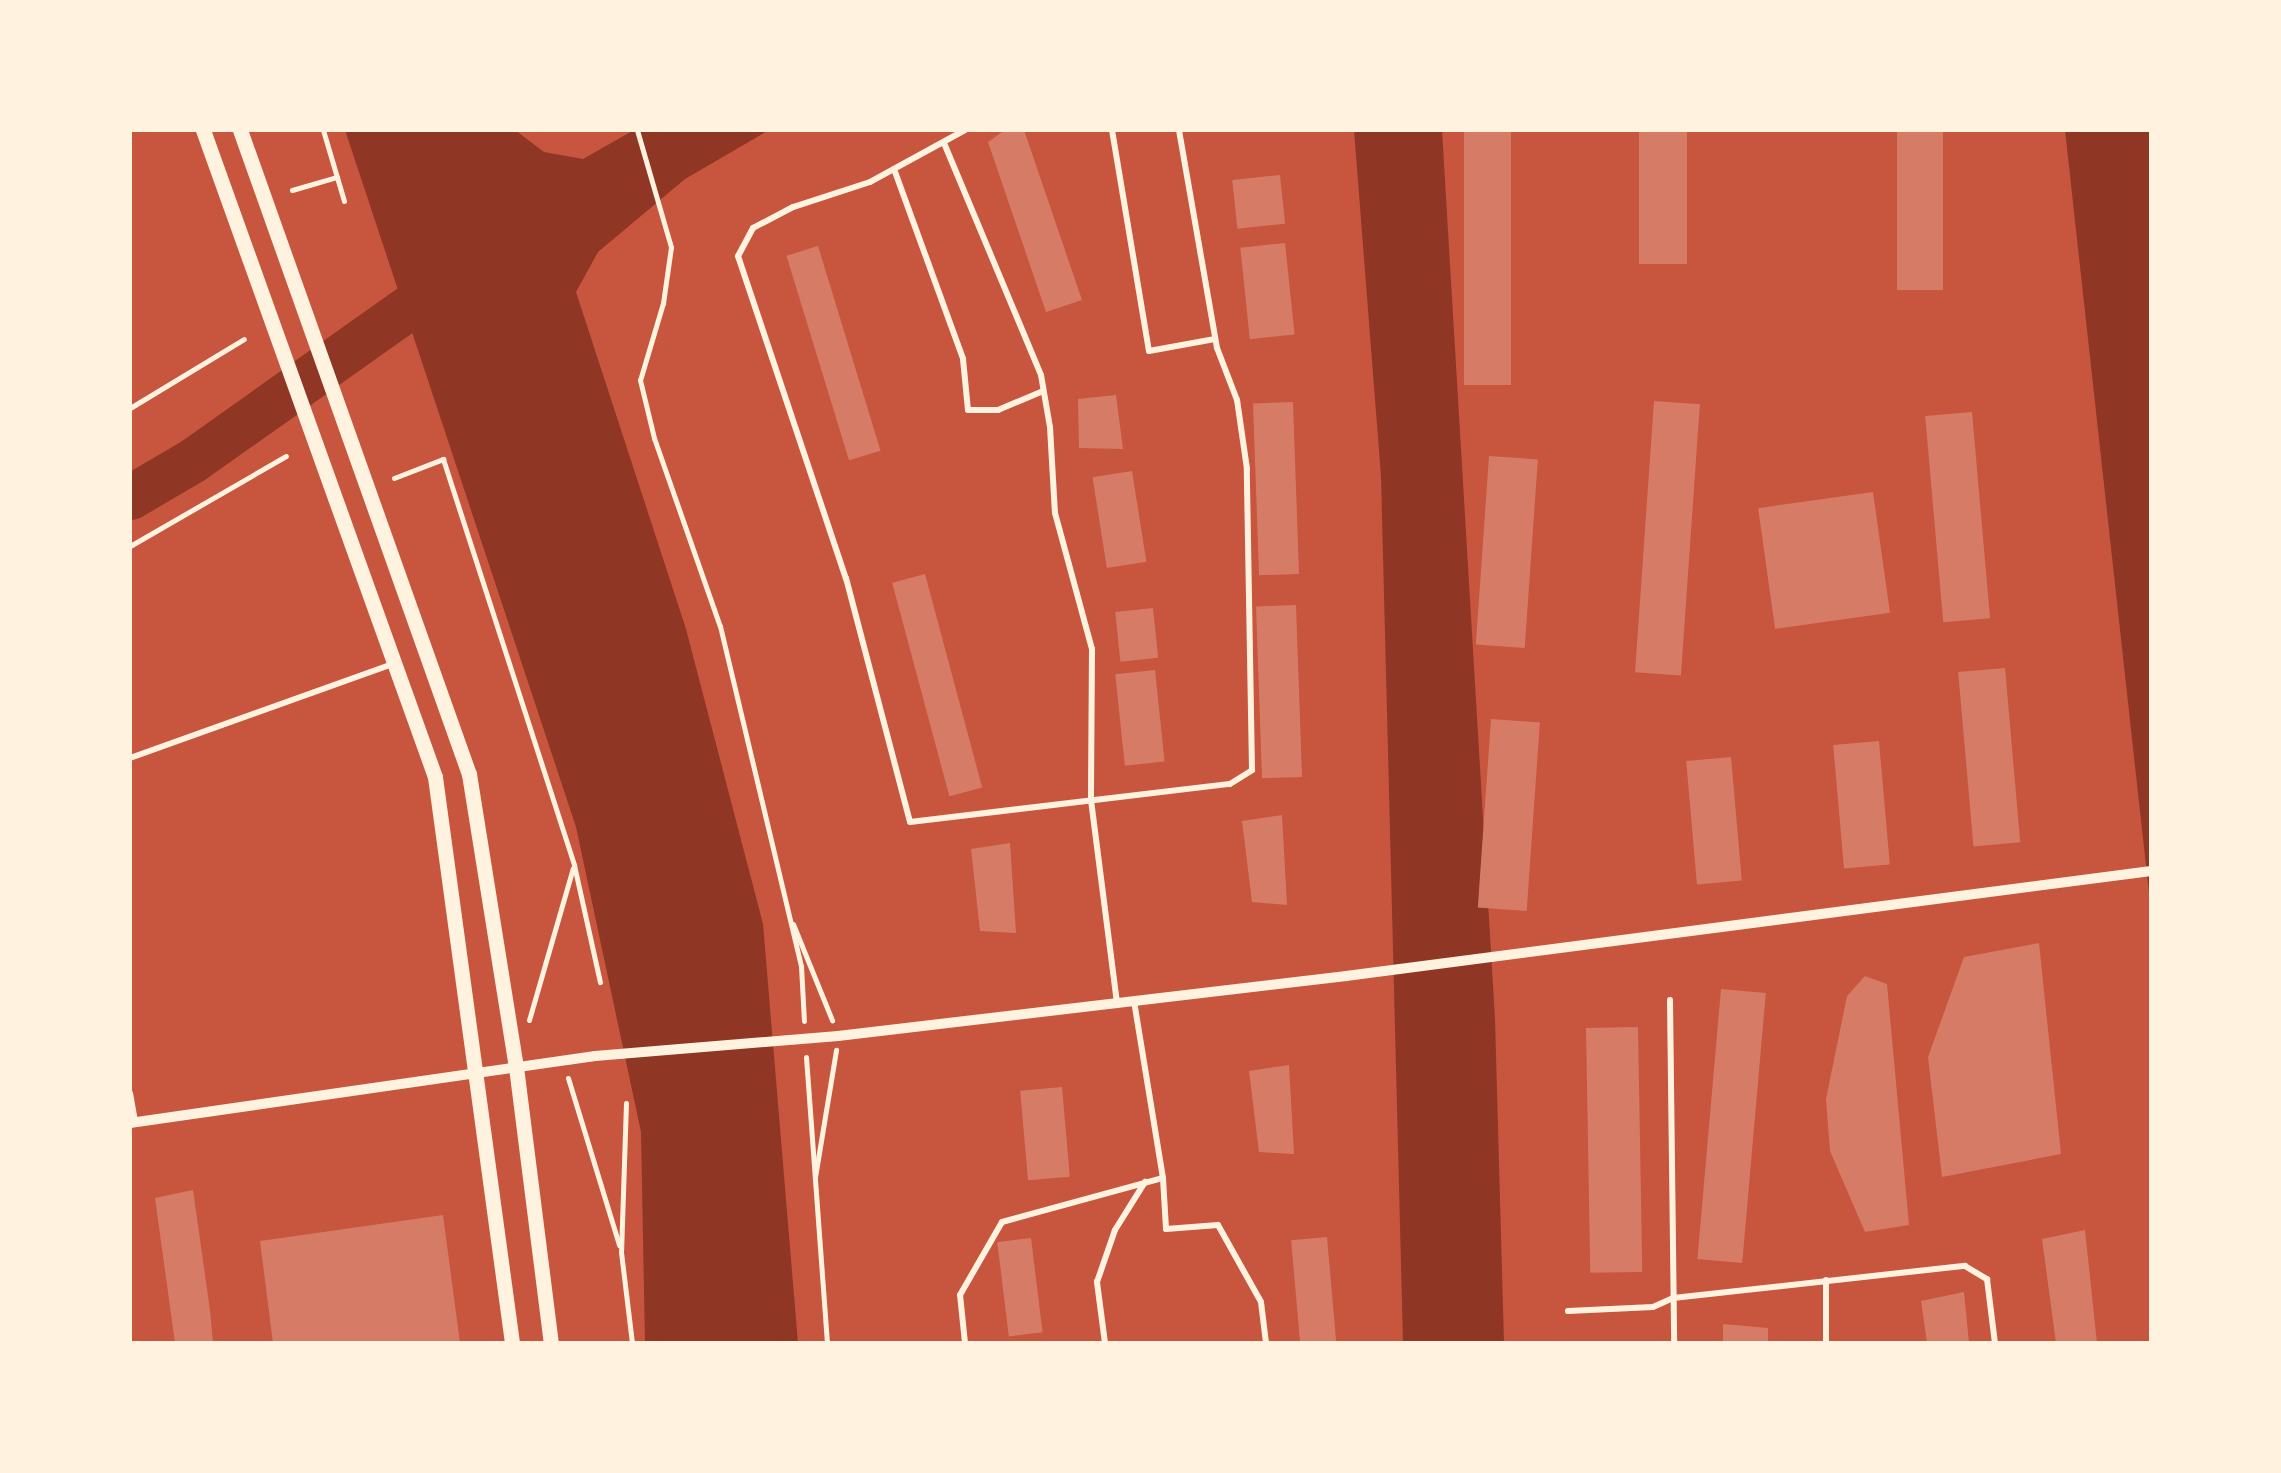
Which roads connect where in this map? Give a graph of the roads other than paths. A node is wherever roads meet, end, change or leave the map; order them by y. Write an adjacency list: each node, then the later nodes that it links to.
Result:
1 (203, 130): 10 (street)
2 (240, 130): 17 (street)
3 (965, 130): 6 (lane)
4 (1112, 130): 8 (lane)
5 (1179, 130): 8 (lane)
6 (944, 143): 7 (lane); 9 (lane)
7 (894, 169): 9 (lane); 12 (lane)
8 (1215, 339): 12 (lane)
9 (1043, 390): 12 (lane)
10 (396, 663): 11 (lane); 18 (street)
11 (130, 758)
12 (1091, 800): 16 (lane)
13 (2151, 871): 15 (street)
14 (1670, 1000): 24 (lane)
15 (1134, 1001): 16 (street); 21 (lane)
16 (1117, 1003): 17 (street)
17 (516, 1068): 18 (street); 27 (street)
18 (478, 1072): 20 (street); 26 (street)
19 (130, 1093): 20 (lane)
20 (132, 1123)
21 (1163, 1178): 22 (lane); 30 (lane)
22 (1146, 1181): 28 (lane); 29 (lane)
23 (1826, 1280): 24 (lane); 32 (lane); 33 (lane)
24 (1673, 1298): 25 (lane); 31 (lane)
25 (1568, 1311)
26 (512, 1343)
27 (551, 1343)
28 (965, 1343)
29 (1105, 1343)
30 (1266, 1343)
31 (1674, 1343)
32 (1826, 1343)
33 (1996, 1343)

